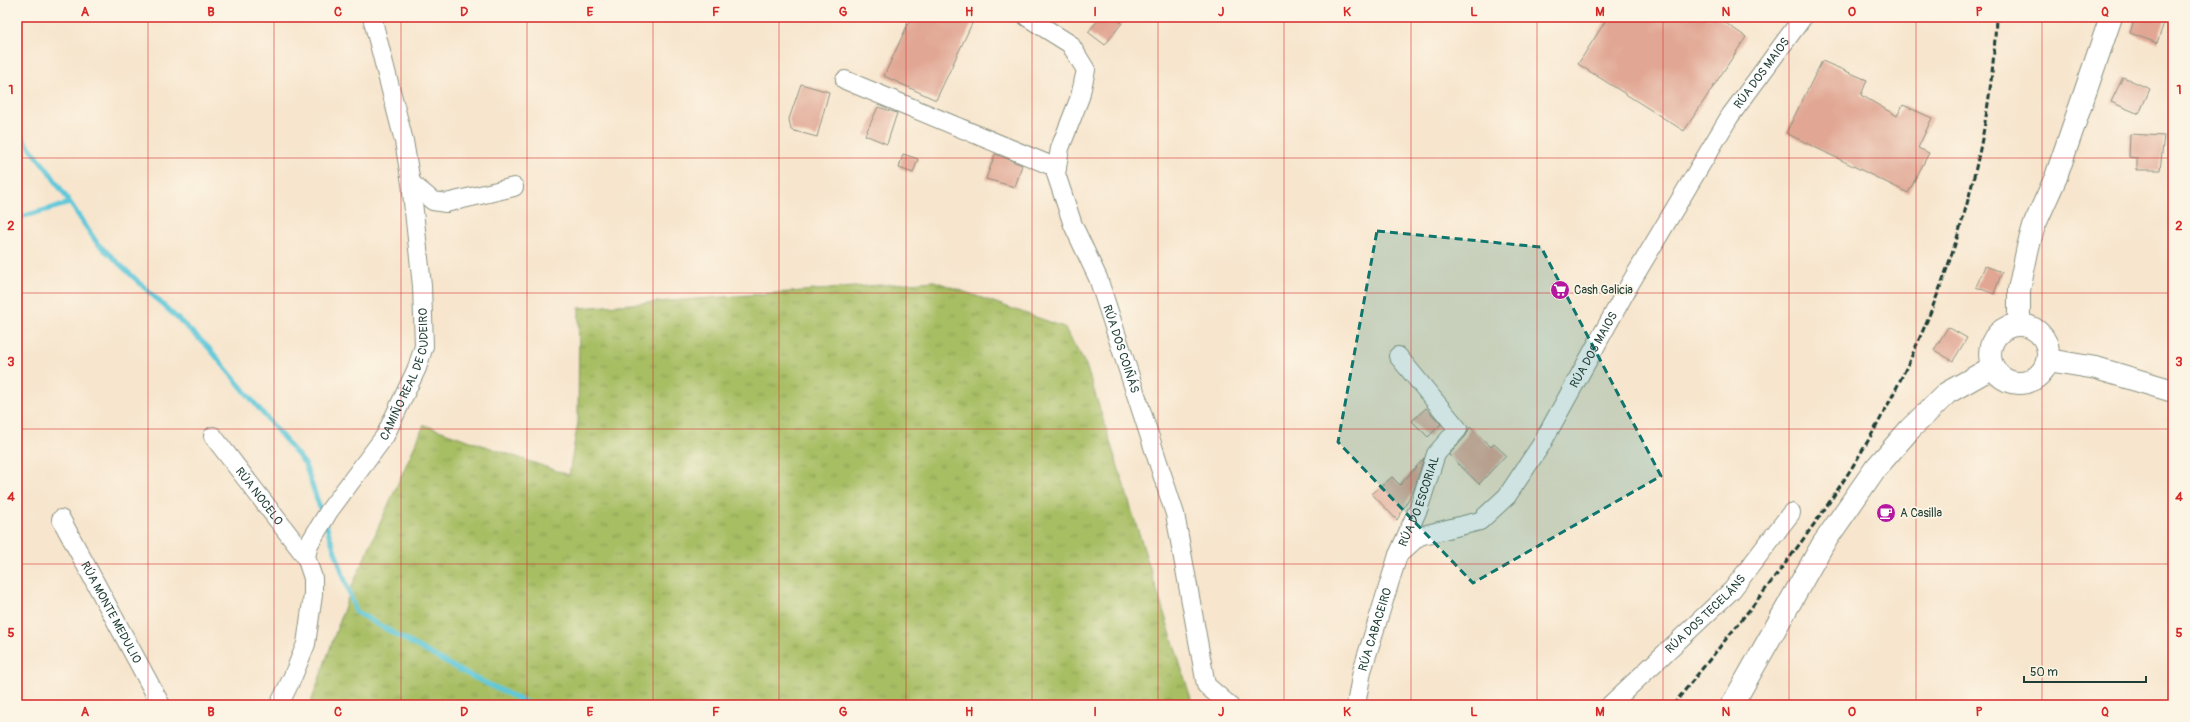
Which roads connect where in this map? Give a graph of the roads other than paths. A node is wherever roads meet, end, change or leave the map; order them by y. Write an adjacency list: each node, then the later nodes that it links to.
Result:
1 (372, 17): 7 (street, CAMIÑO REAL DE CUDEIRO)
2 (1027, 17): 6 (street, RÚA DOS COIÑÁS)
3 (1803, 17): 17 (street, RÚA DOS MAIOS)
4 (2111, 17): 9 (street)
5 (845, 80): 6 (street)
6 (1057, 168): 21 (street, RÚA DOS COIÑÁS)
7 (411, 183): 8 (street); 18 (street, CAMIÑO REAL DE CUDEIRO)
8 (514, 187)
9 (2019, 326): 11 (street); 12 (street)
10 (1398, 356): 17 (street, RÚA DO ESCORIAL)
11 (2048, 360): 12 (street); 13 (street)
12 (1993, 367): 24 (street)
13 (2173, 391)
14 (214, 436): 18 (street, RÚA NOCELO)
15 (1791, 513): 23 (street, RÚA DOS TECELÁNS)
16 (61, 519): 19 (street, RÚA MONTE MEDULIO)
17 (1398, 555): 22 (street, RÚA CABACEIRO)
18 (306, 557): 20 (street)
19 (161, 705)
20 (279, 705)
21 (1229, 705)
22 (1356, 705)
23 (1610, 705)
24 (1732, 705)

